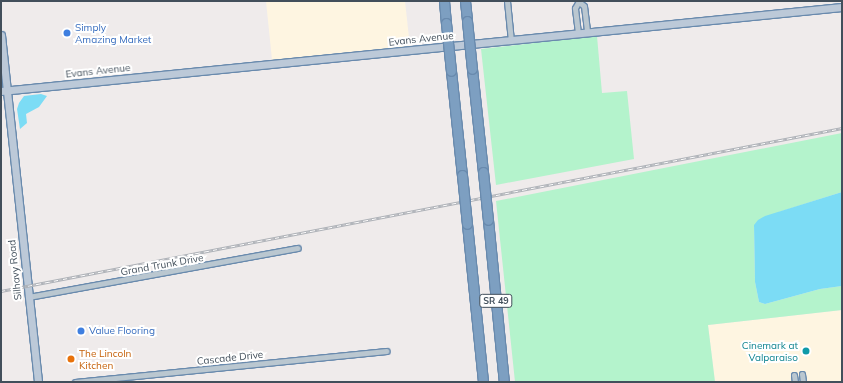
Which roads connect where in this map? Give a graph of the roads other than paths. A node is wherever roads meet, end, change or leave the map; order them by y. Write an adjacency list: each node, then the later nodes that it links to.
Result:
1 (444, 1): 14 (highway, SR 49, bridge)
2 (465, 1): 21 (highway, SR 49, bridge)
3 (507, 1): 9 (street)
4 (579, 2): 6 (street); 7 (street)
5 (841, 5): 6 (street, Evans Avenue)
6 (587, 32): 7 (street, Evans Avenue)
7 (578, 33): 9 (street, Evans Avenue)
8 (1, 35): 10 (street, Silhavy Road)
9 (511, 41): 10 (street, Evans Avenue)
10 (4, 91): 12 (street, Silhavy Road)
11 (298, 248): 12 (street, Grand Trunk Drive)
12 (28, 297): 17 (street, Silhavy Road)
13 (386, 351): 18 (street, Cascade Drive)
14 (480, 359): 19 (highway); 20 (highway, SR 49)
15 (802, 374): 23 (street)
16 (794, 375): 22 (street)
17 (38, 382)
18 (75, 382)
19 (480, 382)
20 (483, 382)
21 (504, 382)
22 (795, 382)
23 (803, 382)

